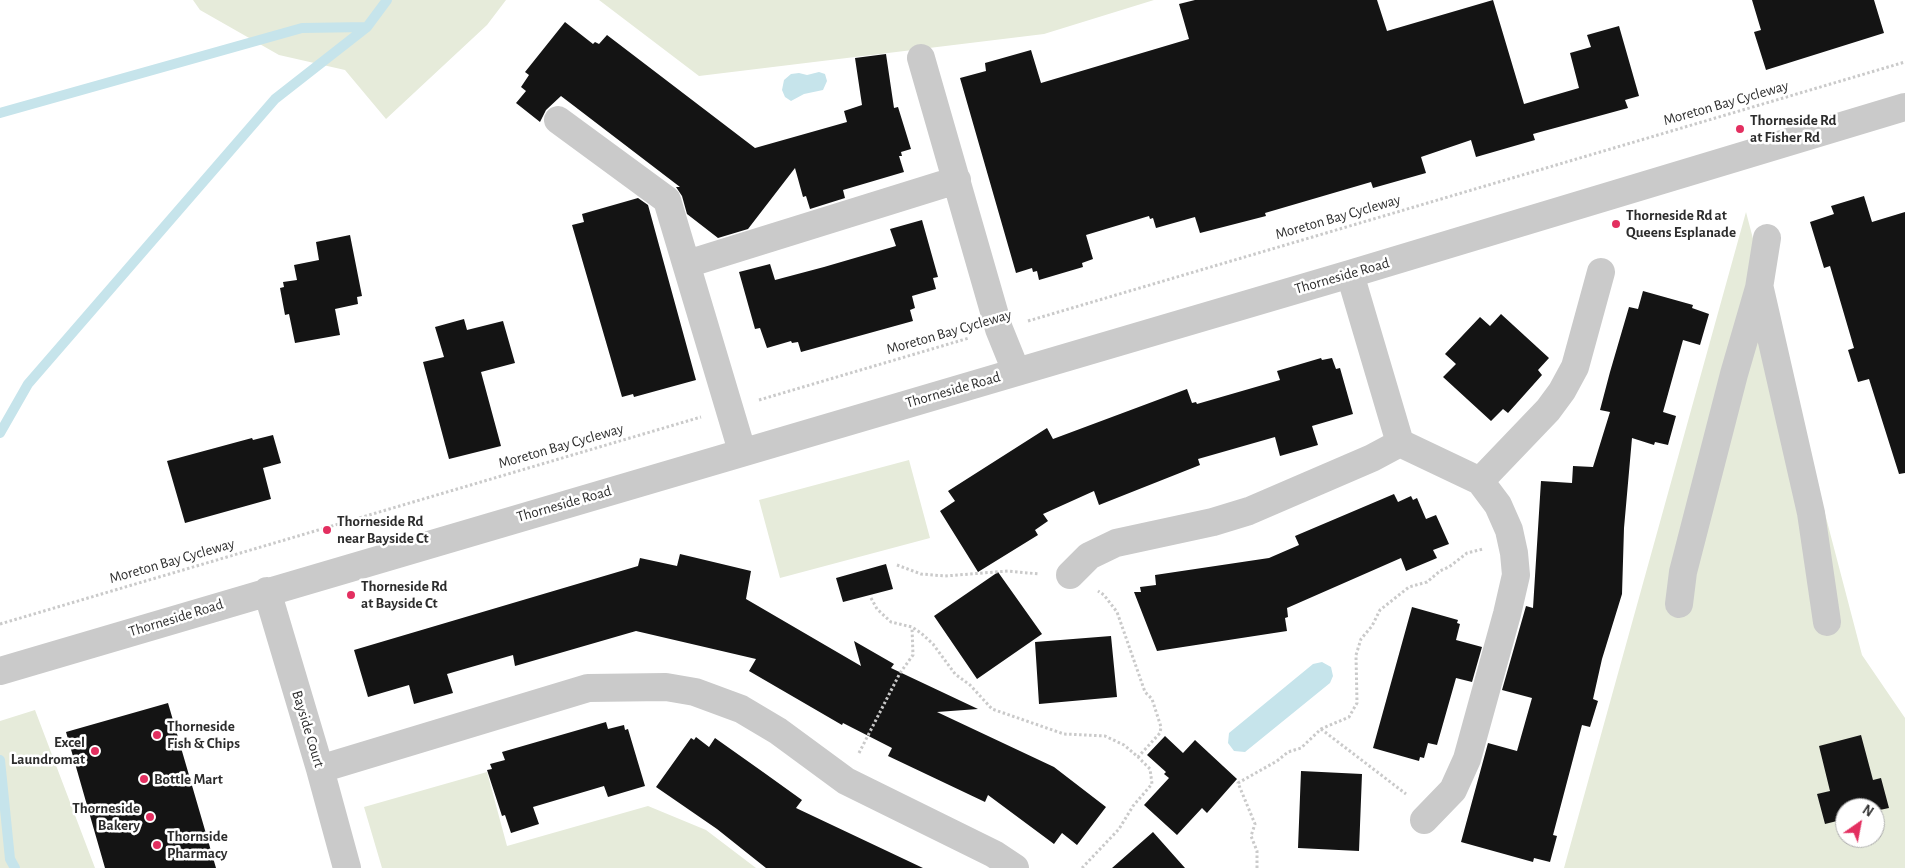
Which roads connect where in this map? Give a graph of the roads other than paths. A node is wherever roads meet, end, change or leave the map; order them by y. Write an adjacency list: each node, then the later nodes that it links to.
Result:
1 (921, 58): 4 (street)
2 (1905, 107): 8 (street, Thorneside Road)
3 (558, 120): 6 (street)
4 (957, 180): 6 (street); 10 (street)
5 (1767, 238): 9 (street)
6 (687, 264): 12 (street)
7 (1602, 272): 13 (street)
8 (1350, 274): 10 (street, Thorneside Road); 11 (street)
9 (1759, 288): 16 (street); 17 (street)
10 (1016, 371): 12 (street, Thorneside Road)
11 (1400, 443): 13 (street); 14 (street)
12 (742, 451): 15 (street, Thorneside Road)
13 (1480, 481): 20 (street)
14 (1070, 574)
15 (267, 591): 18 (street, Thorneside Road); 19 (street, Bayside Court)
16 (1679, 604)
17 (1827, 622)
18 (0, 670)
19 (320, 768): 21 (street, Bayside Court); 22 (street)
20 (1427, 817)
21 (347, 868)
22 (1014, 868)

